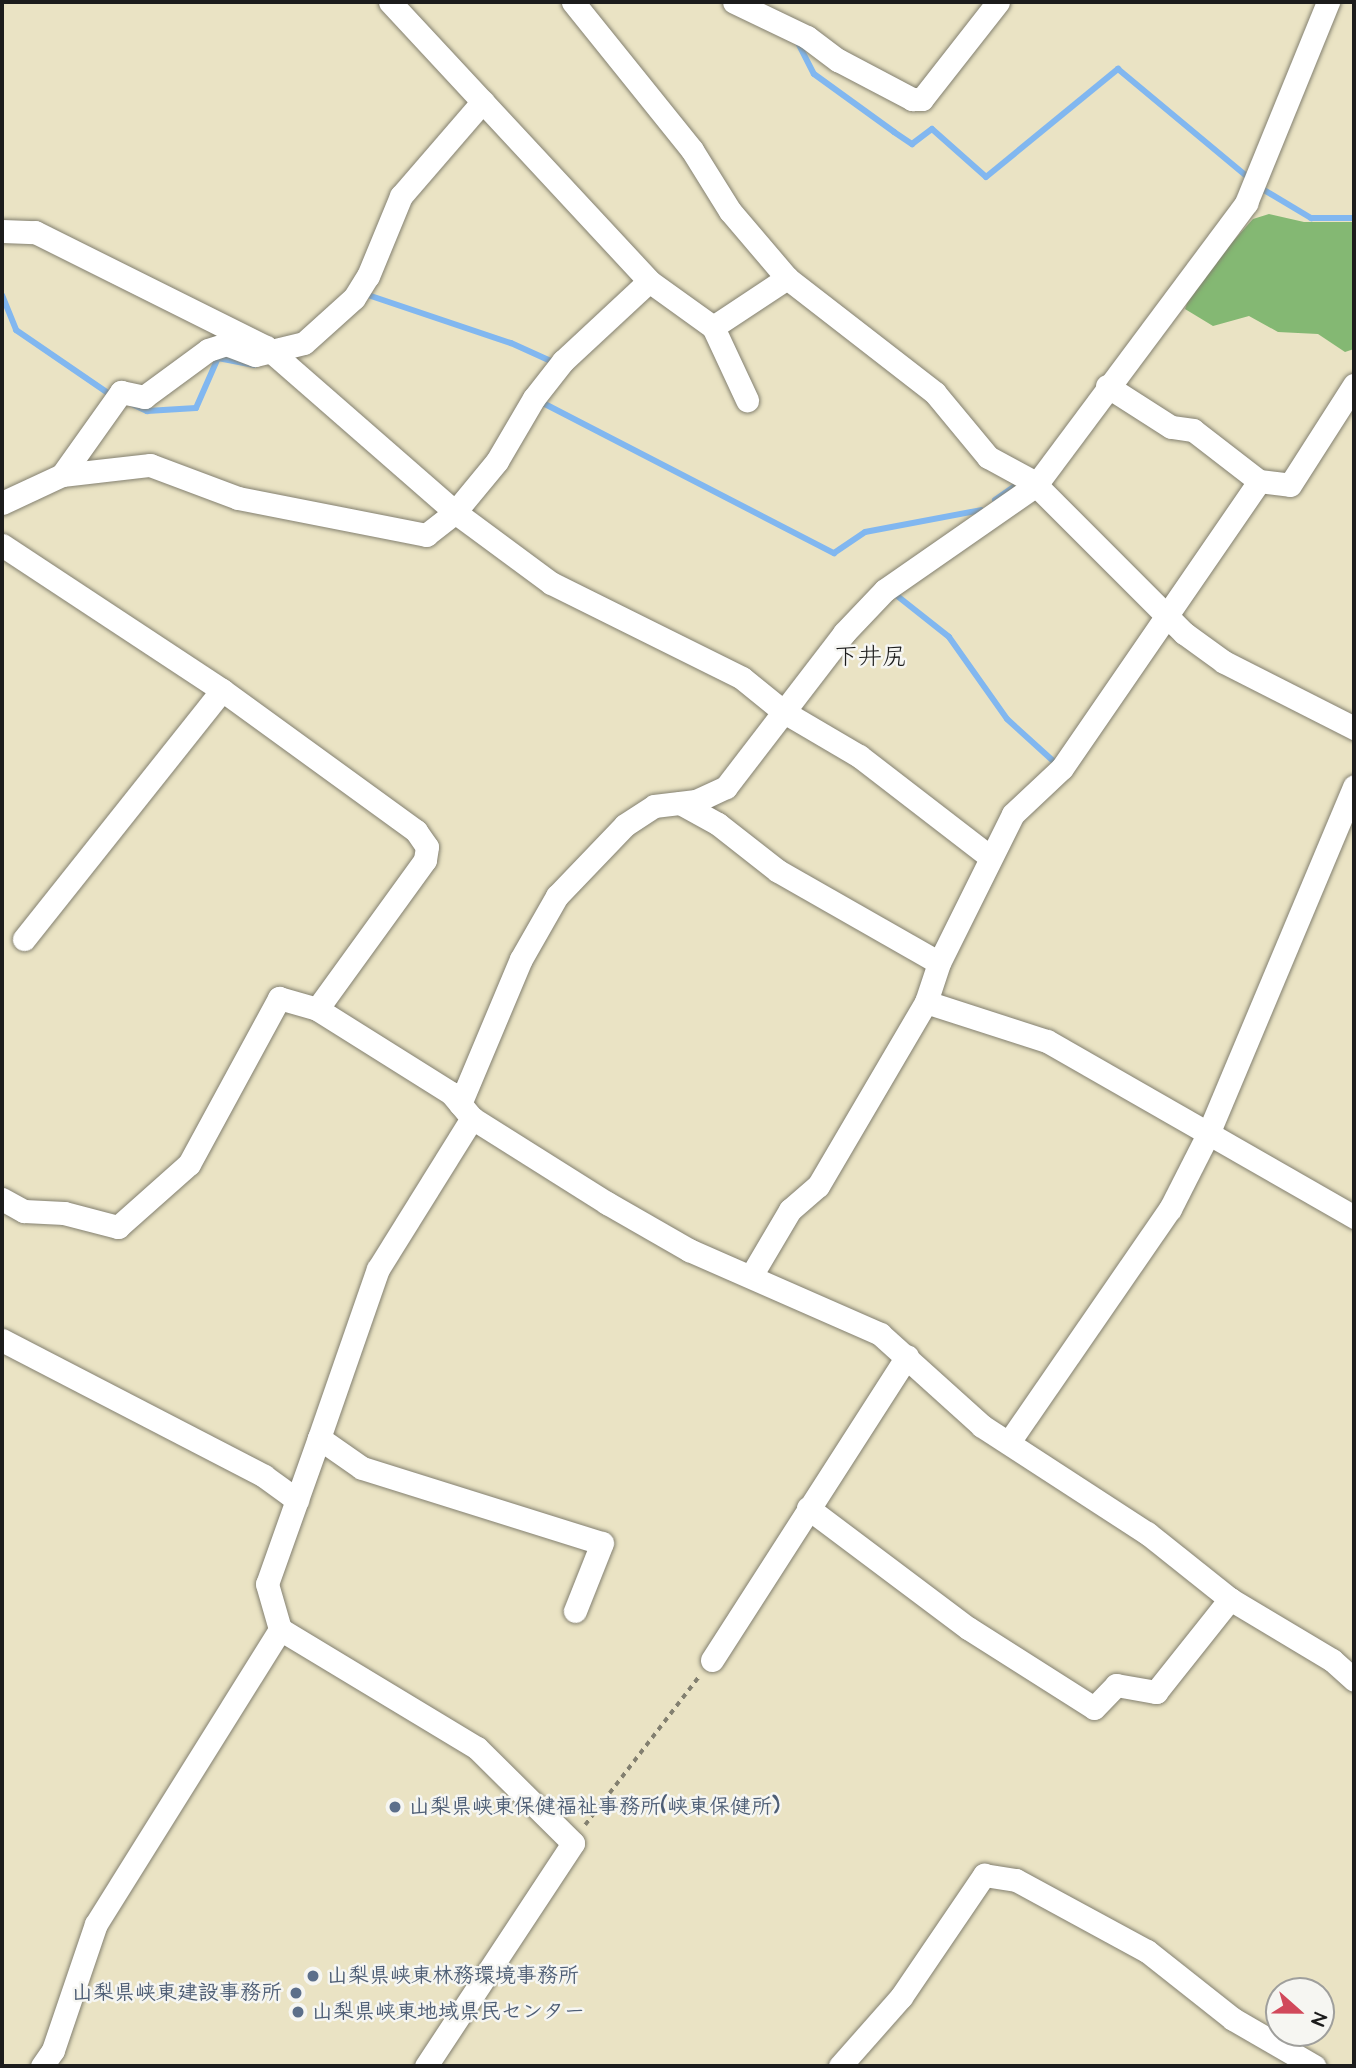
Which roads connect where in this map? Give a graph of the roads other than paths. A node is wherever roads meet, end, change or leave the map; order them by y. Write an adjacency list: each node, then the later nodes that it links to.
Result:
1 (573, 2): 8 (street)
2 (734, 2): 3 (street)
3 (998, 2)
4 (1328, 2): 13 (street)
5 (396, 3): 6 (street)
6 (483, 102): 9 (street); 11 (street)
7 (2, 231): 11 (street)
8 (787, 278): 10 (street); 17 (street)
9 (649, 281): 10 (street); 19 (street)
10 (713, 327): 14 (street)
11 (272, 352): 15 (street); 19 (street)
12 (1354, 385): 16 (street)
13 (1107, 386): 16 (street); 17 (street)
14 (747, 400)
15 (62, 475): 18 (street); 19 (street)
16 (1259, 481): 21 (street)
17 (1034, 483): 21 (street); 23 (street)
18 (2, 503)
19 (455, 512): 23 (street)
20 (2, 545): 22 (street)
21 (1169, 614): 24 (street); 27 (street)
22 (222, 690): 28 (street); 31 (street)
23 (784, 712): 26 (street); 27 (street)
24 (1354, 728)
25 (1354, 786): 33 (street)
26 (680, 803): 29 (street); 32 (street)
27 (989, 856): 29 (street)
28 (24, 939)
29 (939, 963): 30 (street)
30 (926, 1002): 33 (street); 36 (street)
31 (317, 1009): 32 (street); 34 (street)
32 (466, 1111): 36 (street); 39 (street)
33 (1208, 1134): 35 (street); 40 (street)
34 (2, 1199)
35 (1354, 1217)
36 (751, 1276): 38 (street)
37 (2, 1340): 41 (street)
38 (907, 1356): 40 (street); 42 (street)
39 (319, 1438): 41 (street); 44 (street)
40 (1009, 1442): 43 (street)
41 (297, 1500): 45 (street)
42 (808, 1507): 43 (street); 46 (street)
43 (1230, 1599): 47 (street)
44 (575, 1611)
45 (280, 1629): 48 (street); 49 (street)
46 (712, 1660)
47 (1354, 1680)
48 (42, 2066)
49 (426, 2066)
50 (840, 2066): 51 (street)
51 (1314, 2066)

